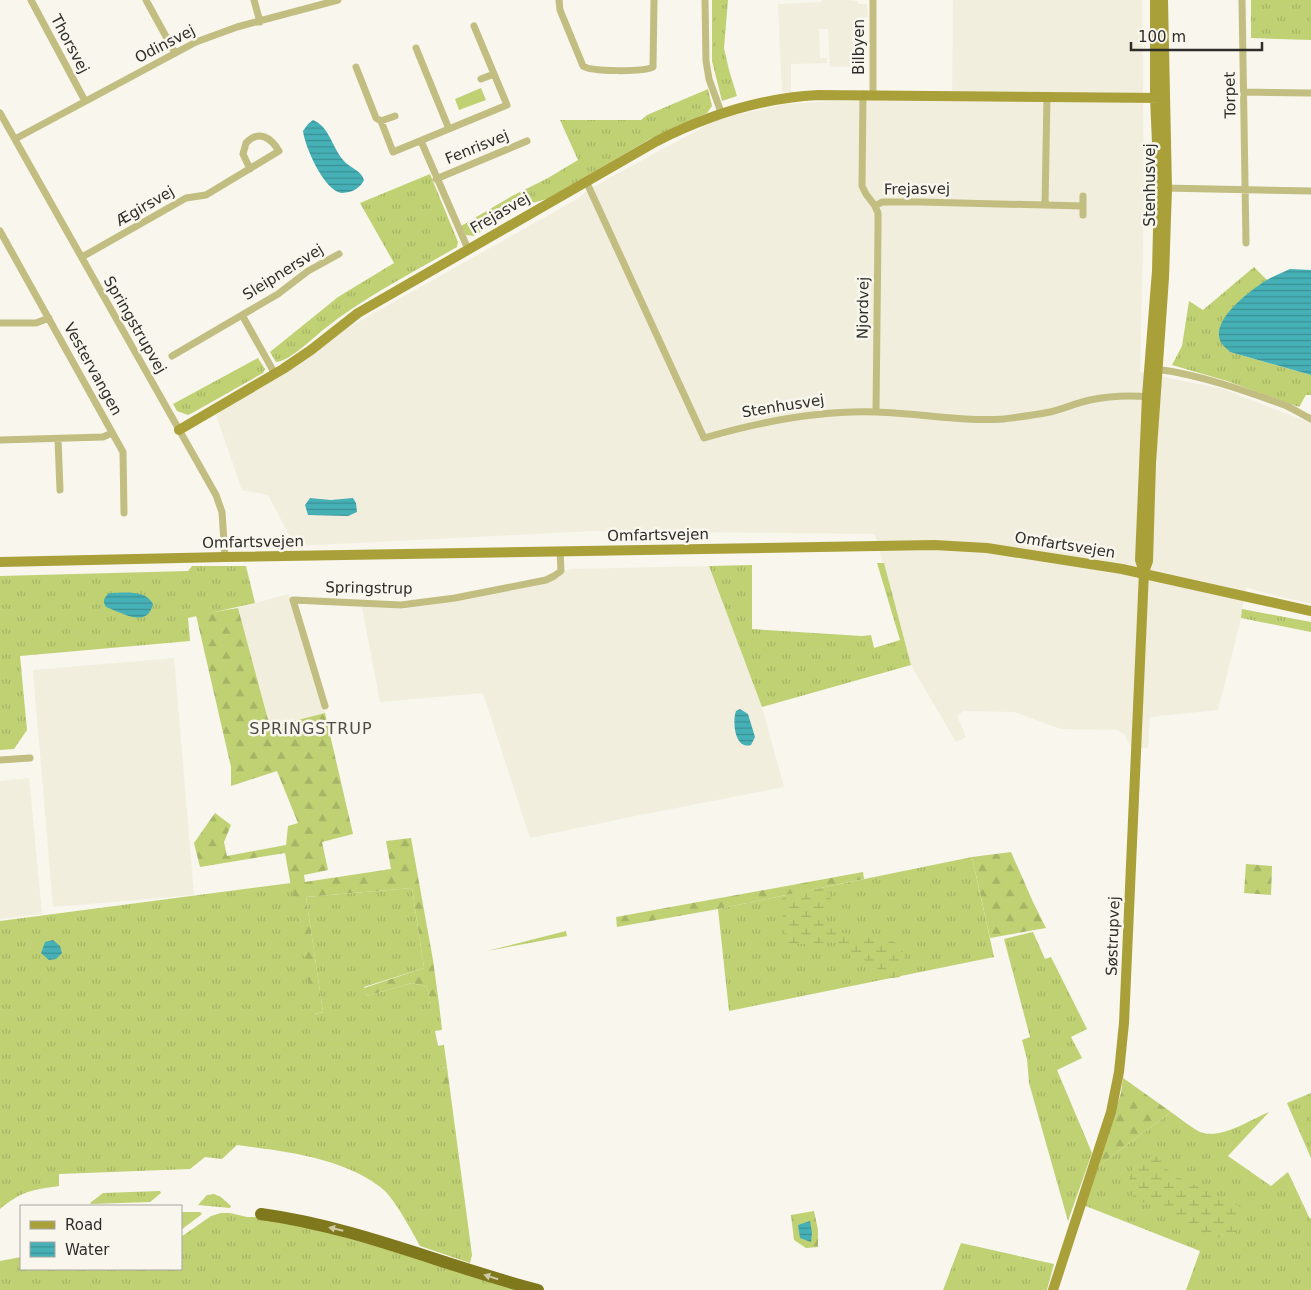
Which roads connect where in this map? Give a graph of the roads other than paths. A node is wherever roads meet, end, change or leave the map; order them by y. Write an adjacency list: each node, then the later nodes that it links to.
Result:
1 (31, 0): 24 (street, Thorsvej)
2 (146, 0): 15 (street)
3 (254, 0): 12 (street)
4 (338, 0): 12 (street, Odinsvej)
5 (559, 0): 6 (street)
6 (654, 0)
7 (705, 0): 25 (street)
8 (873, 0): 21 (street, Bilbyen)
9 (1155, 0): 23 (street, Stenhusvej)
10 (1163, 0): 23 (street, Stenhusvej)
11 (1242, 0): 19 (street, Torpet)
12 (260, 22): 15 (street, Odinsvej)
13 (474, 26): 17 (street, Fenrisvej)
14 (416, 48): 29 (street, Fenrisvej)
15 (174, 53): 24 (street, Odinsvej)
16 (356, 67): 28 (street, Fenrisvej)
17 (494, 74): 18 (street); 29 (street, Fenrisvej)
18 (481, 79)
19 (1244, 92): 20 (street); 37 (street, Torpet)
20 (1311, 93)
21 (868, 94): 22 (street, Frejasvej); 25 (street, Frejasvej); 41 (street, Frejasvej)
22 (1047, 96): 23 (street, Frejasvej); 40 (street)
23 (1160, 98): 36 (street, Stenhusvej)
24 (85, 101): 30 (street, Odinsvej)
25 (721, 112): 35 (street, Frejasvej)
26 (0, 113): 30 (street, Springstrupvej)
27 (395, 116): 28 (street)
28 (382, 121): 31 (street, Fenrisvej)
29 (449, 129): 31 (street, Fenrisvej)
30 (16, 139): 48 (street, Springstrupvej)
31 (421, 141): 34 (street, Fenrisvej)
32 (527, 141): 34 (street, Fenrisvej)
33 (250, 169): 33 (street, Ægirsvej); 48 (street, Ægirsvej)
34 (436, 179): 46 (street, Fenrisvej)
35 (586, 181): 46 (street, Frejasvej); 56 (street, Stenhusvej)
36 (1163, 188): 37 (street); 53 (street, Stenhusvej)
37 (1245, 190): 38 (street); 45 (street, Torpet)
38 (1311, 191)
39 (1082, 196): 42 (street)
40 (1045, 205): 41 (street, Frejasvej); 42 (street, Frejasvej)
41 (876, 206): 56 (street, Njordvej)
42 (1083, 206): 43 (street)
43 (1083, 215)
44 (0, 231): 50 (street, Vestervangen)
45 (1246, 243)
46 (468, 249): 54 (street, Frejasvej)
47 (339, 254): 49 (street, Sleipnersvej)
48 (82, 257): 58 (street, Springstrupvej)
49 (242, 315): 52 (street, Sleipnersvej); 54 (street, Sleipnersvej)
50 (49, 318): 51 (street, Vestervangen); 59 (street, Vestervangen)
51 (0, 323)
52 (172, 356)
53 (1154, 369): 55 (street, Stenhusvej); 57 (street)
54 (275, 374): 58 (street, Frejasvej)
55 (1151, 397): 56 (street, Stenhusvej); 67 (street, Stenhusvej)
56 (876, 412)
57 (1311, 419)
58 (180, 430): 65 (street, Springstrupvej)
59 (112, 433): 60 (street, Vestervangen); 63 (street, Vestervangen)
60 (58, 439): 61 (street, Vestervangen); 62 (street)
61 (0, 440)
62 (60, 490)
63 (124, 513)
64 (560, 552): 65 (street, Omfartsvejen); 67 (street, Omfartsvejen); 69 (street, Springstrup)
65 (225, 557): 66 (street, Omfartsvejen)
66 (0, 562)
67 (1144, 572): 68 (street, Omfartsvejen); 74 (street, Søstrupvej)
68 (1311, 611)
69 (325, 706)
70 (30, 758): 71 (street)
71 (0, 760)
72 (261, 1214): 73 (highway, one-way to 72)
73 (538, 1290)
74 (1053, 1290)

